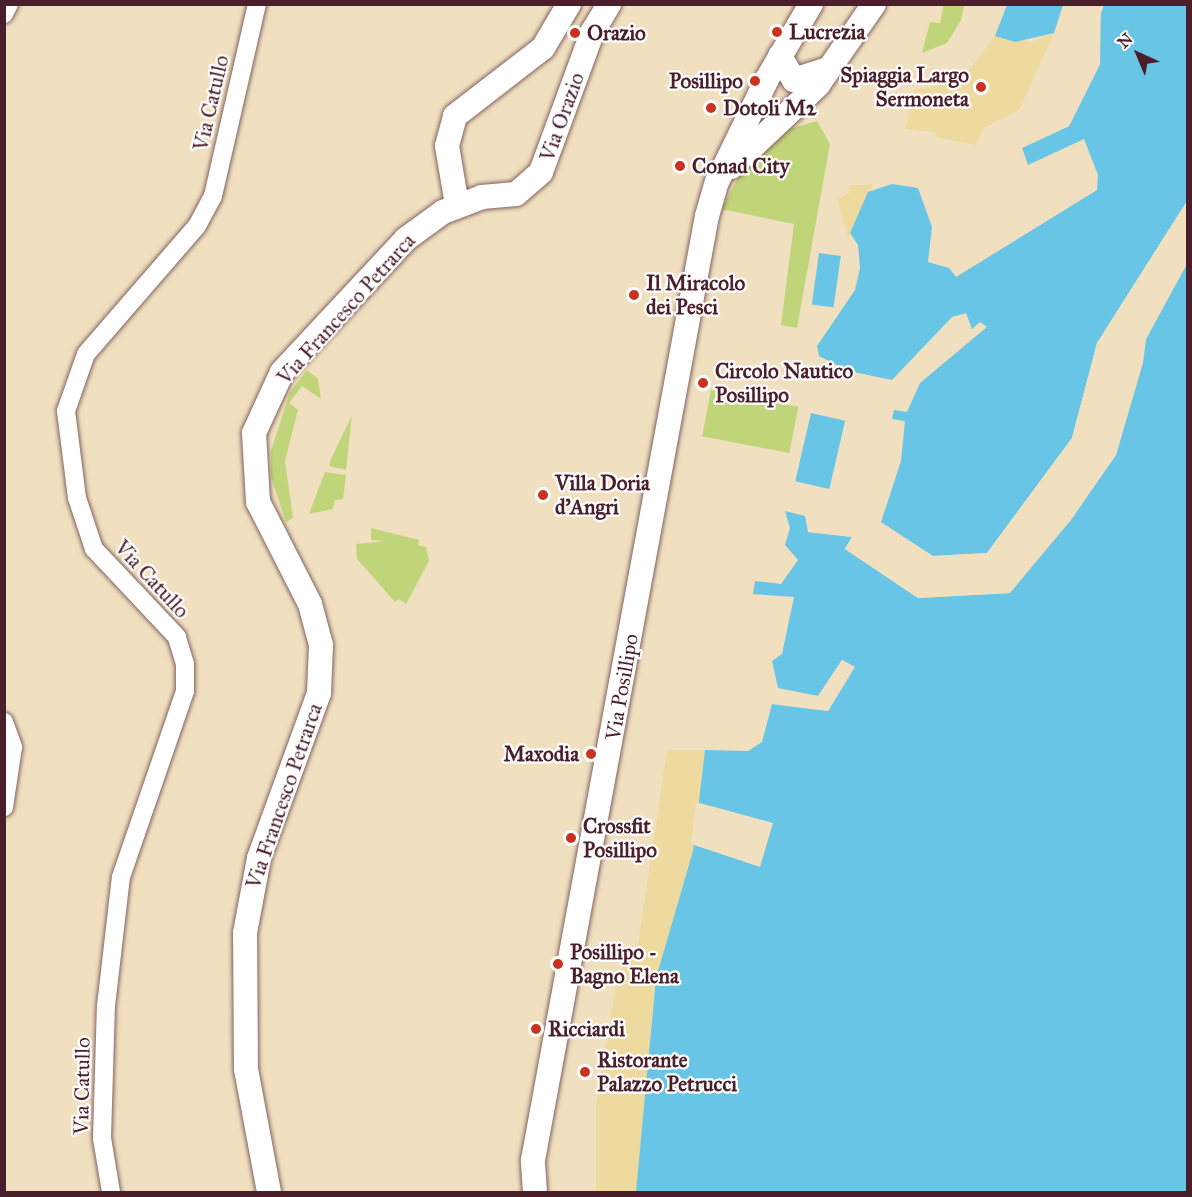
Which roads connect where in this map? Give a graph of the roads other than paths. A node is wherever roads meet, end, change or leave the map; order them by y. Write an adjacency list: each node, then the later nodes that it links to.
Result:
1 (9, 4): 7 (street)
2 (257, 4): 14 (street, Via Catullo)
3 (569, 4): 11 (street, Via Orazio)
4 (609, 4): 11 (street, Via Orazio)
5 (811, 4): 8 (street, Via Posillipo)
6 (874, 4): 9 (street)
7 (4, 14)
8 (780, 56): 9 (street); 10 (street, Via Posillipo)
9 (832, 66): 10 (street)
10 (717, 182): 16 (street, Via Posillipo)
11 (457, 205): 15 (street, Via Francesco Petrarca)
12 (4, 722): 13 (street)
13 (4, 807)
14 (111, 1192)
15 (268, 1192)
16 (535, 1192)

